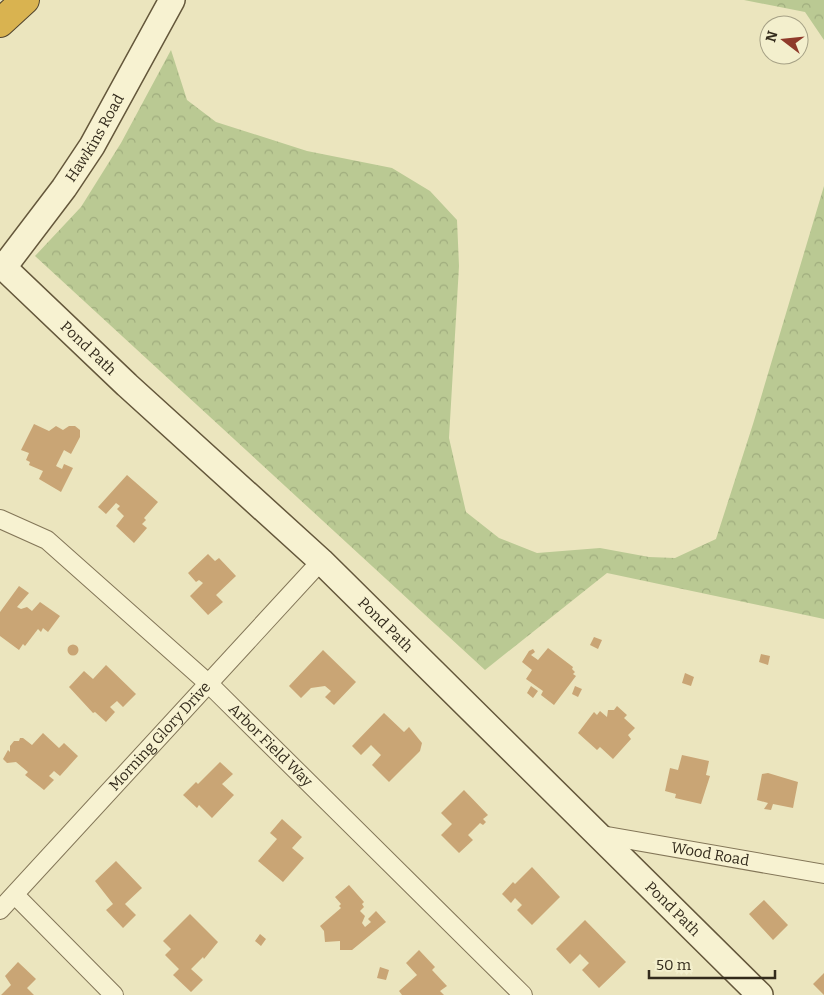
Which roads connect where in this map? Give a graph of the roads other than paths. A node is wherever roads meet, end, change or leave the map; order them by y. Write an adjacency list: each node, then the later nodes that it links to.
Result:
1 (25, 0): 3 (highway)
2 (172, 0): 4 (street, Hawkins Road)
3 (0, 23)
4 (2, 265): 6 (street, Pond Path)
5 (0, 519): 7 (street, Arbor Field Way)
6 (321, 561): 7 (street, Morning Glory Drive); 8 (street, Pond Path)
7 (209, 684): 10 (street, Morning Glory Drive); 13 (street, Arbor Field Way)
8 (596, 834): 9 (street, Wood Road); 14 (street, Pond Path)
9 (824, 874)
10 (15, 895): 11 (street, Morning Glory Drive); 12 (street)
11 (0, 910)
12 (114, 995)
13 (522, 995)
14 (760, 995)

